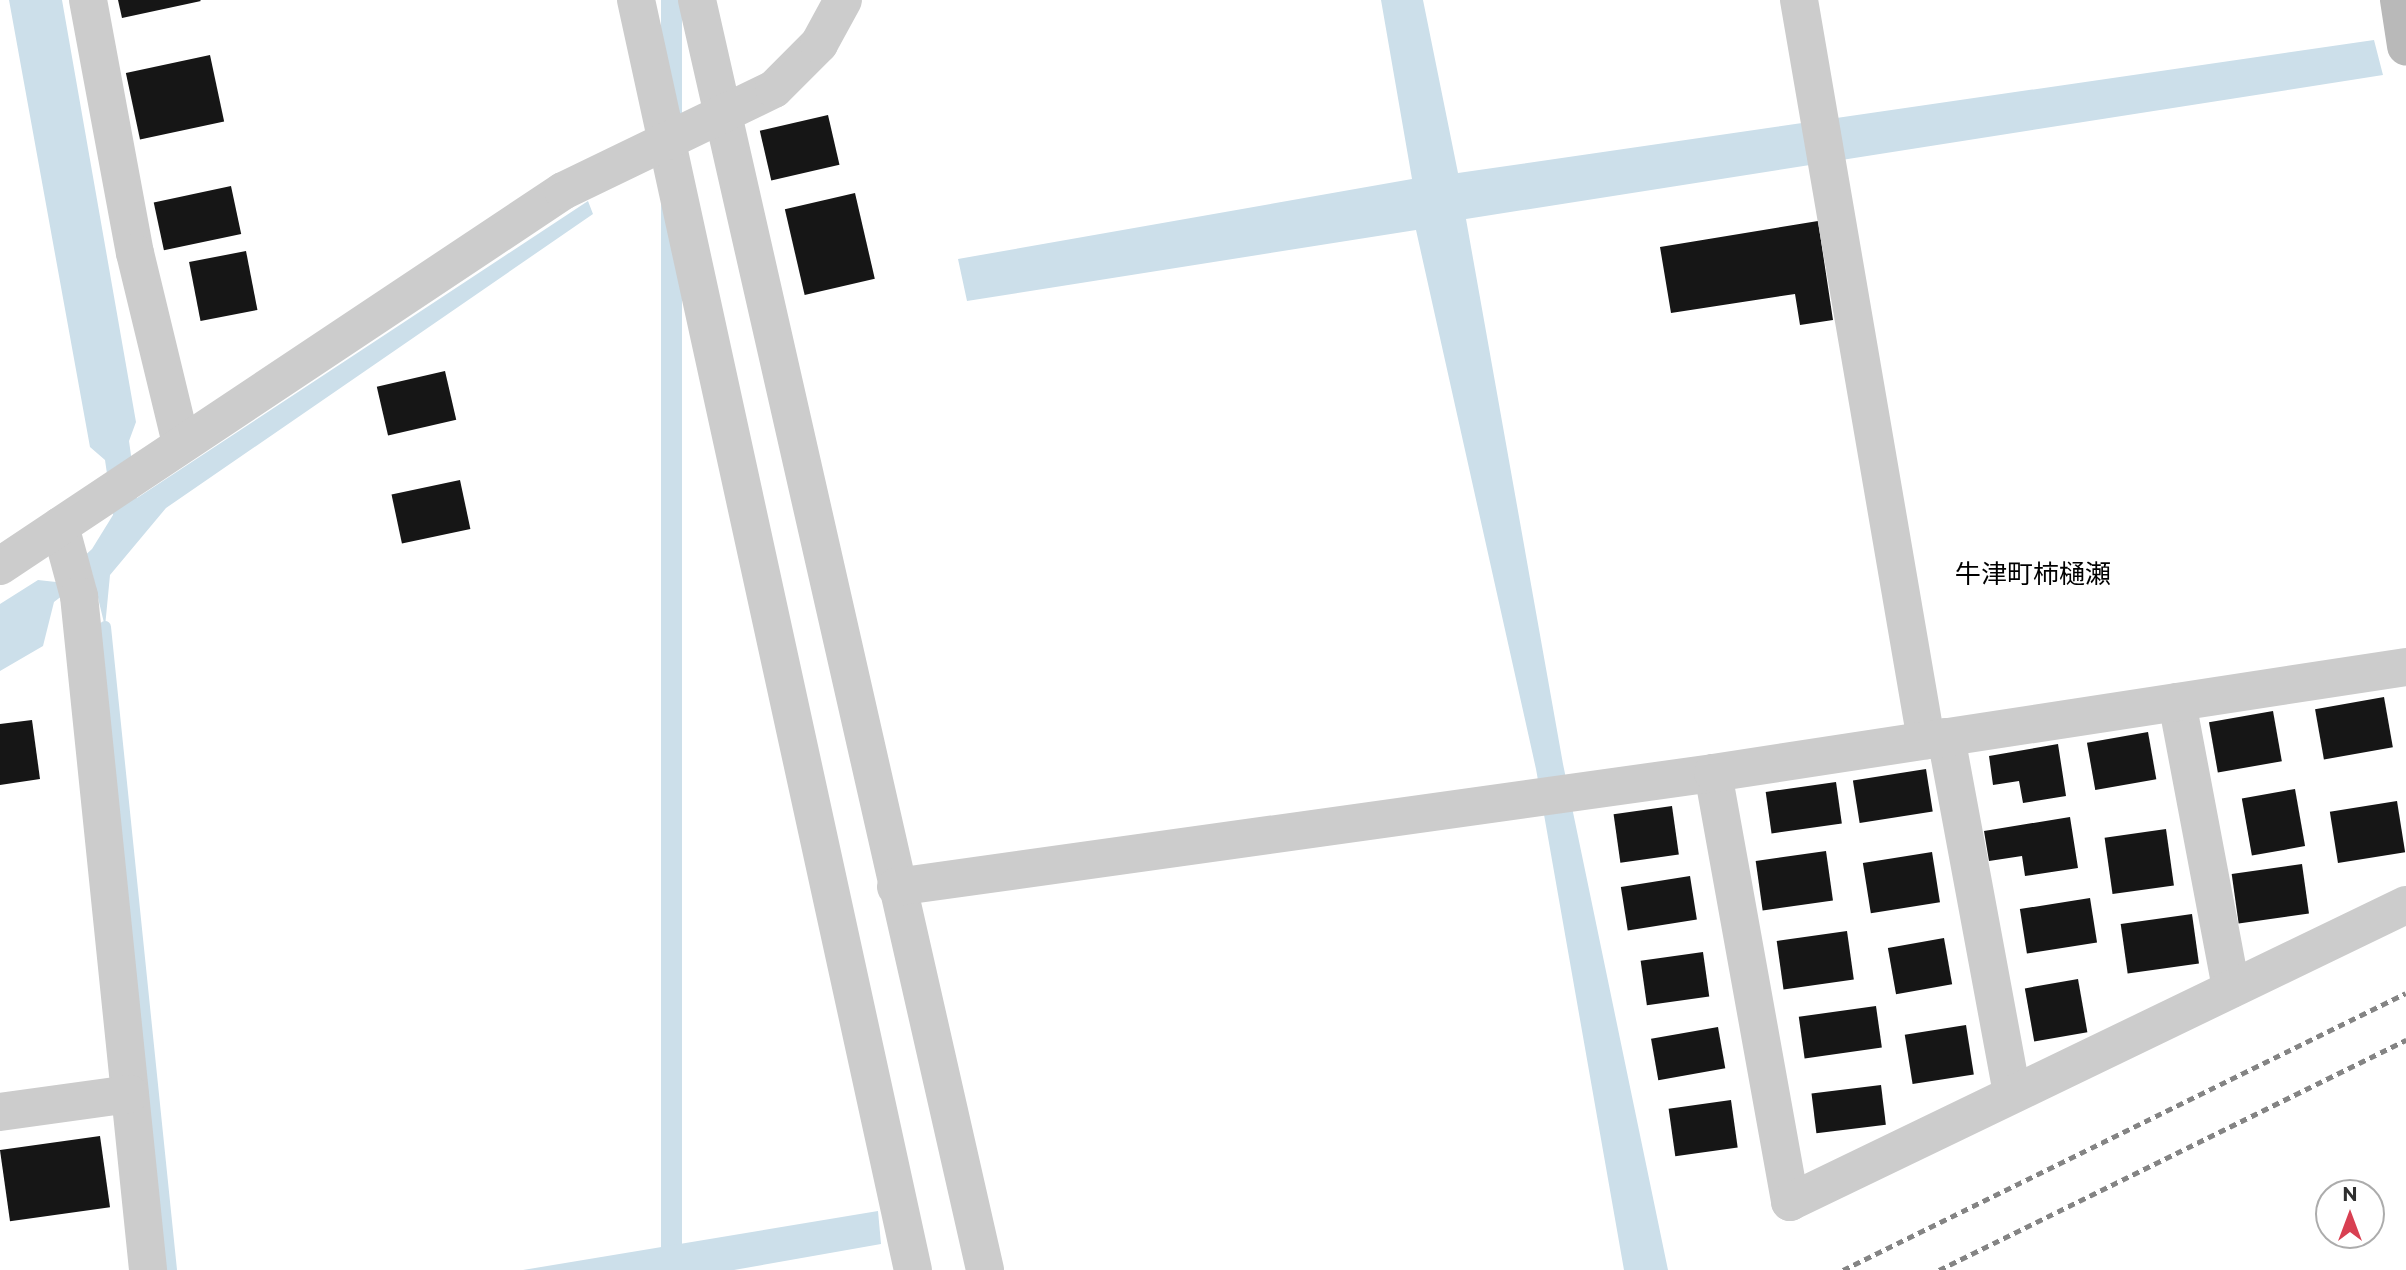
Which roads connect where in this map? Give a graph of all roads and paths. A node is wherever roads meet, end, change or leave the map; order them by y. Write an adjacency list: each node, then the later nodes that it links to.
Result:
1 (88, 0): 10 (street)
2 (636, 0): 9 (street)
3 (697, 0): 8 (street)
4 (843, 0): 8 (street)
5 (1799, 0): 15 (street)
6 (2399, 0): 7 (street)
7 (2406, 46)
8 (722, 116): 9 (street); 17 (street)
9 (667, 141): 10 (street); 23 (street)
10 (181, 443): 11 (street)
11 (65, 542): 12 (street); 21 (street)
12 (0, 566)
13 (2406, 667): 14 (street)
14 (2177, 702): 15 (street); 19 (street)
15 (1936, 739): 16 (street); 20 (street)
16 (1713, 773): 17 (street); 20 (street)
17 (895, 887): 25 (street)
18 (2406, 905): 19 (street)
19 (2231, 989): 20 (street)
20 (2012, 1093)
21 (131, 1094): 22 (street); 24 (street)
22 (0, 1112)
23 (902, 1268)
24 (148, 1270)
25 (985, 1270)

